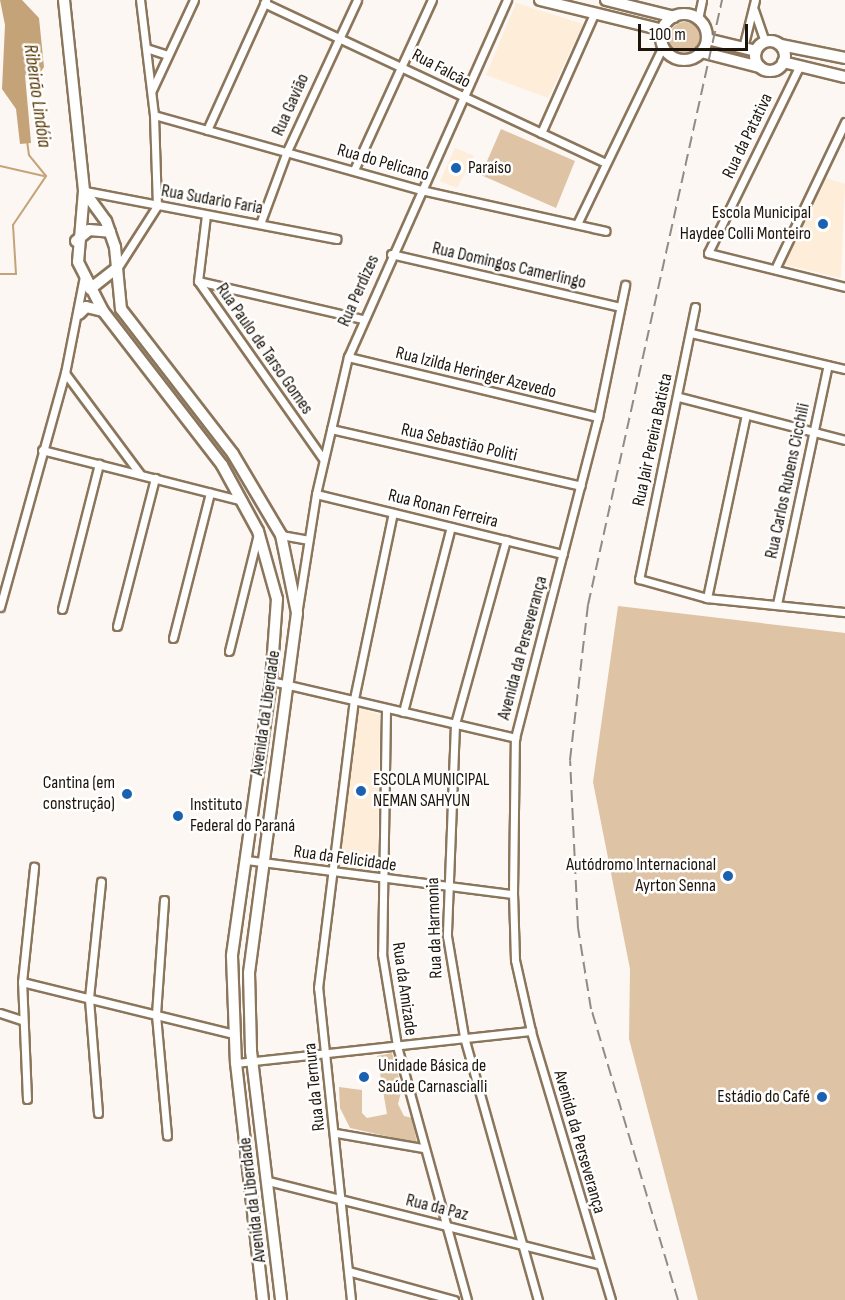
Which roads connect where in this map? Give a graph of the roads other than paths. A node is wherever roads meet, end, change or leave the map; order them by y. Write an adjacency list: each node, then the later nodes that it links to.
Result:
1 (64, 0): 42 (street)
2 (140, 0): 21 (street)
3 (194, 0): 25 (street)
4 (357, 0): 16 (street, Rua Gavião)
5 (432, 0): 28 (street)
6 (507, 0): 33 (street, Rua Perdizes)
7 (540, 0): 12 (street)
8 (606, 0): 13 (street)
9 (702, 0): 14 (street)
10 (265, 2): 16 (street, Rua Falcão); 36 (street)
11 (754, 4): 18 (street); 22 (street)
12 (594, 14): 15 (street); 37 (street)
13 (674, 17): 14 (street); 15 (street)
14 (698, 19): 17 (street)
15 (663, 30): 20 (street)
16 (339, 37): 28 (street, Rua Falcão); 38 (street, Rua Gavião)
17 (707, 39): 22 (street); 24 (street)
18 (765, 42): 19 (street); 23 (street)
19 (781, 45): 26 (street); 27 (street)
20 (663, 46): 24 (street); 39 (street)
21 (146, 48): 25 (street); 32 (street)
22 (743, 48): 23 (street)
23 (756, 51): 30 (street)
24 (701, 52): 30 (street)
25 (168, 55): 32 (street)
26 (845, 58)
27 (783, 62): 29 (street); 30 (street)
28 (401, 65): 33 (street, Rua Falcão); 40 (street)
29 (800, 65): 31 (street); 53 (street, Rua da Patativa)
30 (760, 67)
31 (845, 77)
32 (151, 92): 34 (street)
33 (465, 99): 37 (street, Rua Falcão); 41 (street, Rua Perdizes)
34 (154, 115): 36 (street, Rua do Pelicano); 43 (street)
35 (845, 122): 53 (street)
36 (207, 129): 38 (street, Rua do Pelicano)
37 (541, 133): 39 (street, Rua Falcão)
38 (287, 151): 40 (street, Rua do Pelicano); 45 (street, Rua Gavião)
39 (603, 162): 46 (street)
40 (354, 170): 41 (street, Rua do Pelicano)
41 (421, 190): 46 (street, Rua do Pelicano); 51 (street, Rua Perdizes)
42 (84, 191): 43 (street, Rua Sudario Faria); 48 (street, Avenida da Liberdade); 50 (street)
43 (157, 206): 44 (street, Rua Sudario Faria); 52 (street)
44 (206, 215): 45 (street, Rua Sudario Faria); 55 (street, Rua Paulo de Tarso Gomes)
45 (260, 224): 49 (street, Rua Sudario Faria)
46 (577, 224): 47 (street, Rua do Pelicano)
47 (606, 231)
48 (110, 232): 50 (street); 52 (street, Avenida da Liberdade)
49 (336, 239)
50 (76, 241): 54 (street, Avenida da Liberdade)
51 (392, 254): 59 (street, Rua Domingos Camerlingo); 63 (street, Rua Perdizes)
52 (116, 269): 58 (street); 87 (street, Avenida da Liberdade)
53 (775, 269): 57 (street)
54 (84, 276): 58 (street, Avenida da Liberdade); 62 (street)
55 (198, 281): 63 (street); 76 (street, Rua Paulo de Tarso Gomes)
56 (625, 285): 59 (street, Avenida da Perseverança)
57 (845, 286)
58 (90, 289): 61 (street, Avenida da Liberdade); 62 (street)
59 (620, 307): 71 (street, Avenida da Perseverança)
60 (695, 307): 64 (street, Rua Jair Pereira Batista)
61 (103, 311): 62 (street); 83 (street, Avenida da Liberdade)
62 (79, 314): 68 (street)
63 (362, 319): 65 (street, Rua Perdizes)
64 (691, 333): 66 (street); 69 (street, Rua Jair Pereira Batista)
65 (348, 357): 71 (street, Rua Izilda Heringer Azevedo); 72 (street, Rua Perdizes)
66 (828, 365): 67 (street); 73 (street, Rua Carlos Rubens Cicchili)
67 (845, 369)
68 (64, 374): 75 (street); 78 (street)
69 (679, 397): 70 (street); 91 (street, Rua Jair Pereira Batista)
70 (746, 415): 73 (street); 91 (street)
71 (598, 417): 80 (street, Avenida da Perseverança)
72 (332, 429): 76 (street, Rua Perdizes); 80 (street, Rua Sebastião Politi)
73 (814, 432): 74 (street); 93 (street, Rua Carlos Rubens Cicchili)
74 (845, 440)
75 (42, 450): 77 (street); 92 (street)
76 (323, 459): 82 (street, Rua Perdizes)
77 (99, 464): 78 (street); 94 (street)
78 (140, 474): 79 (street)
79 (155, 478): 81 (street); 97 (street)
80 (581, 486): 90 (street, Avenida da Perseverança)
81 (210, 493): 83 (street); 98 (street)
82 (316, 494): 84 (street, Rua Ronan Ferreira); 88 (street, Rua Perdizes)
83 (243, 501): 86 (street, Avenida da Liberdade)
84 (393, 513): 85 (street, Rua Ronan Ferreira); 102 (street, Rua da Ternura)
85 (451, 527): 89 (street, Rua Ronan Ferreira); 104 (street)
86 (258, 531): 99 (street); 100 (street, Avenida da Liberdade)
87 (281, 535): 88 (street); 96 (street, Avenida da Liberdade)
88 (309, 540): 96 (street, Rua Perdizes)
89 (506, 540): 90 (street, Rua Ronan Ferreira); 105 (street, Rua da Harmonia)
90 (563, 554): 106 (street, Avenida da Perseverança)
91 (707, 597): 93 (street)
92 (1, 603)
93 (777, 604): 95 (street)
94 (62, 609)
95 (845, 612)
96 (297, 613): 101 (street, Avenida da Liberdade)
97 (117, 626)
98 (173, 638)
99 (229, 651)
100 (271, 681): 101 (street); 107 (street, Avenida da Liberdade)
101 (287, 682): 102 (street); 108 (street, Avenida da Liberdade)
102 (354, 699): 103 (street); 110 (street, Rua da Ternura)
103 (386, 709): 104 (street); 111 (street, Rua da Amizade)
104 (403, 712): 105 (street)
105 (455, 724): 106 (street); 113 (street, Rua da Harmonia)
106 (515, 738): 114 (street, Avenida da Perseverança)
107 (246, 860): 108 (street, Rua da Felicidade); 122 (street, Avenida da Liberdade)
108 (261, 863): 110 (street, Rua da Felicidade); 126 (street, Avenida da Liberdade)
109 (34, 867): 116 (street)
110 (332, 872): 111 (street, Rua da Felicidade); 125 (street, Rua da Ternura)
111 (381, 880): 113 (street, Rua da Felicidade); 124 (street, Rua da Amizade)
112 (101, 882): 117 (street)
113 (447, 887): 114 (street, Rua da Felicidade); 123 (street, Rua da Harmonia)
114 (513, 894): 121 (street, Avenida da Perseverança)
115 (164, 900): 119 (street)
116 (22, 982): 117 (street); 120 (street)
117 (89, 998): 119 (street); 129 (street)
118 (0, 1013): 120 (street)
119 (156, 1015): 122 (street); 131 (street)
120 (22, 1020): 128 (street)
121 (531, 1031): 123 (street); 137 (street, Avenida da Perseverança)
122 (234, 1034): 127 (street, Avenida da Liberdade)
123 (464, 1036): 124 (street); 136 (street, Rua da Harmonia)
124 (397, 1046): 125 (street); 132 (street, Rua da Amizade)
125 (327, 1056): 126 (street); 130 (street, Rua da Ternura)
126 (252, 1059): 127 (street); 133 (street, Avenida da Liberdade)
127 (236, 1063): 139 (street, Avenida da Liberdade)
128 (27, 1099)
129 (98, 1113)
130 (336, 1133): 132 (street); 134 (street, Rua da Ternura)
131 (167, 1136)
132 (423, 1148): 135 (street, Rua da Amizade)
133 (268, 1181): 134 (street, Rua da Paz); 140 (street, Avenida da Liberdade)
134 (339, 1198): 135 (street, Rua da Paz); 138 (street, Rua da Ternura)
135 (446, 1226): 136 (street, Rua da Paz); 143 (street, Rua da Amizade)
136 (522, 1245): 137 (street, Rua da Paz); 144 (street, Rua da Harmonia)
137 (598, 1264): 145 (street, Avenida da Perseverança)
138 (348, 1271): 141 (street, Rua da Ternura); 142 (street)
139 (263, 1300)
140 (282, 1300)
141 (351, 1300)
142 (454, 1300)
143 (467, 1300)
144 (537, 1300)
145 (611, 1300)

